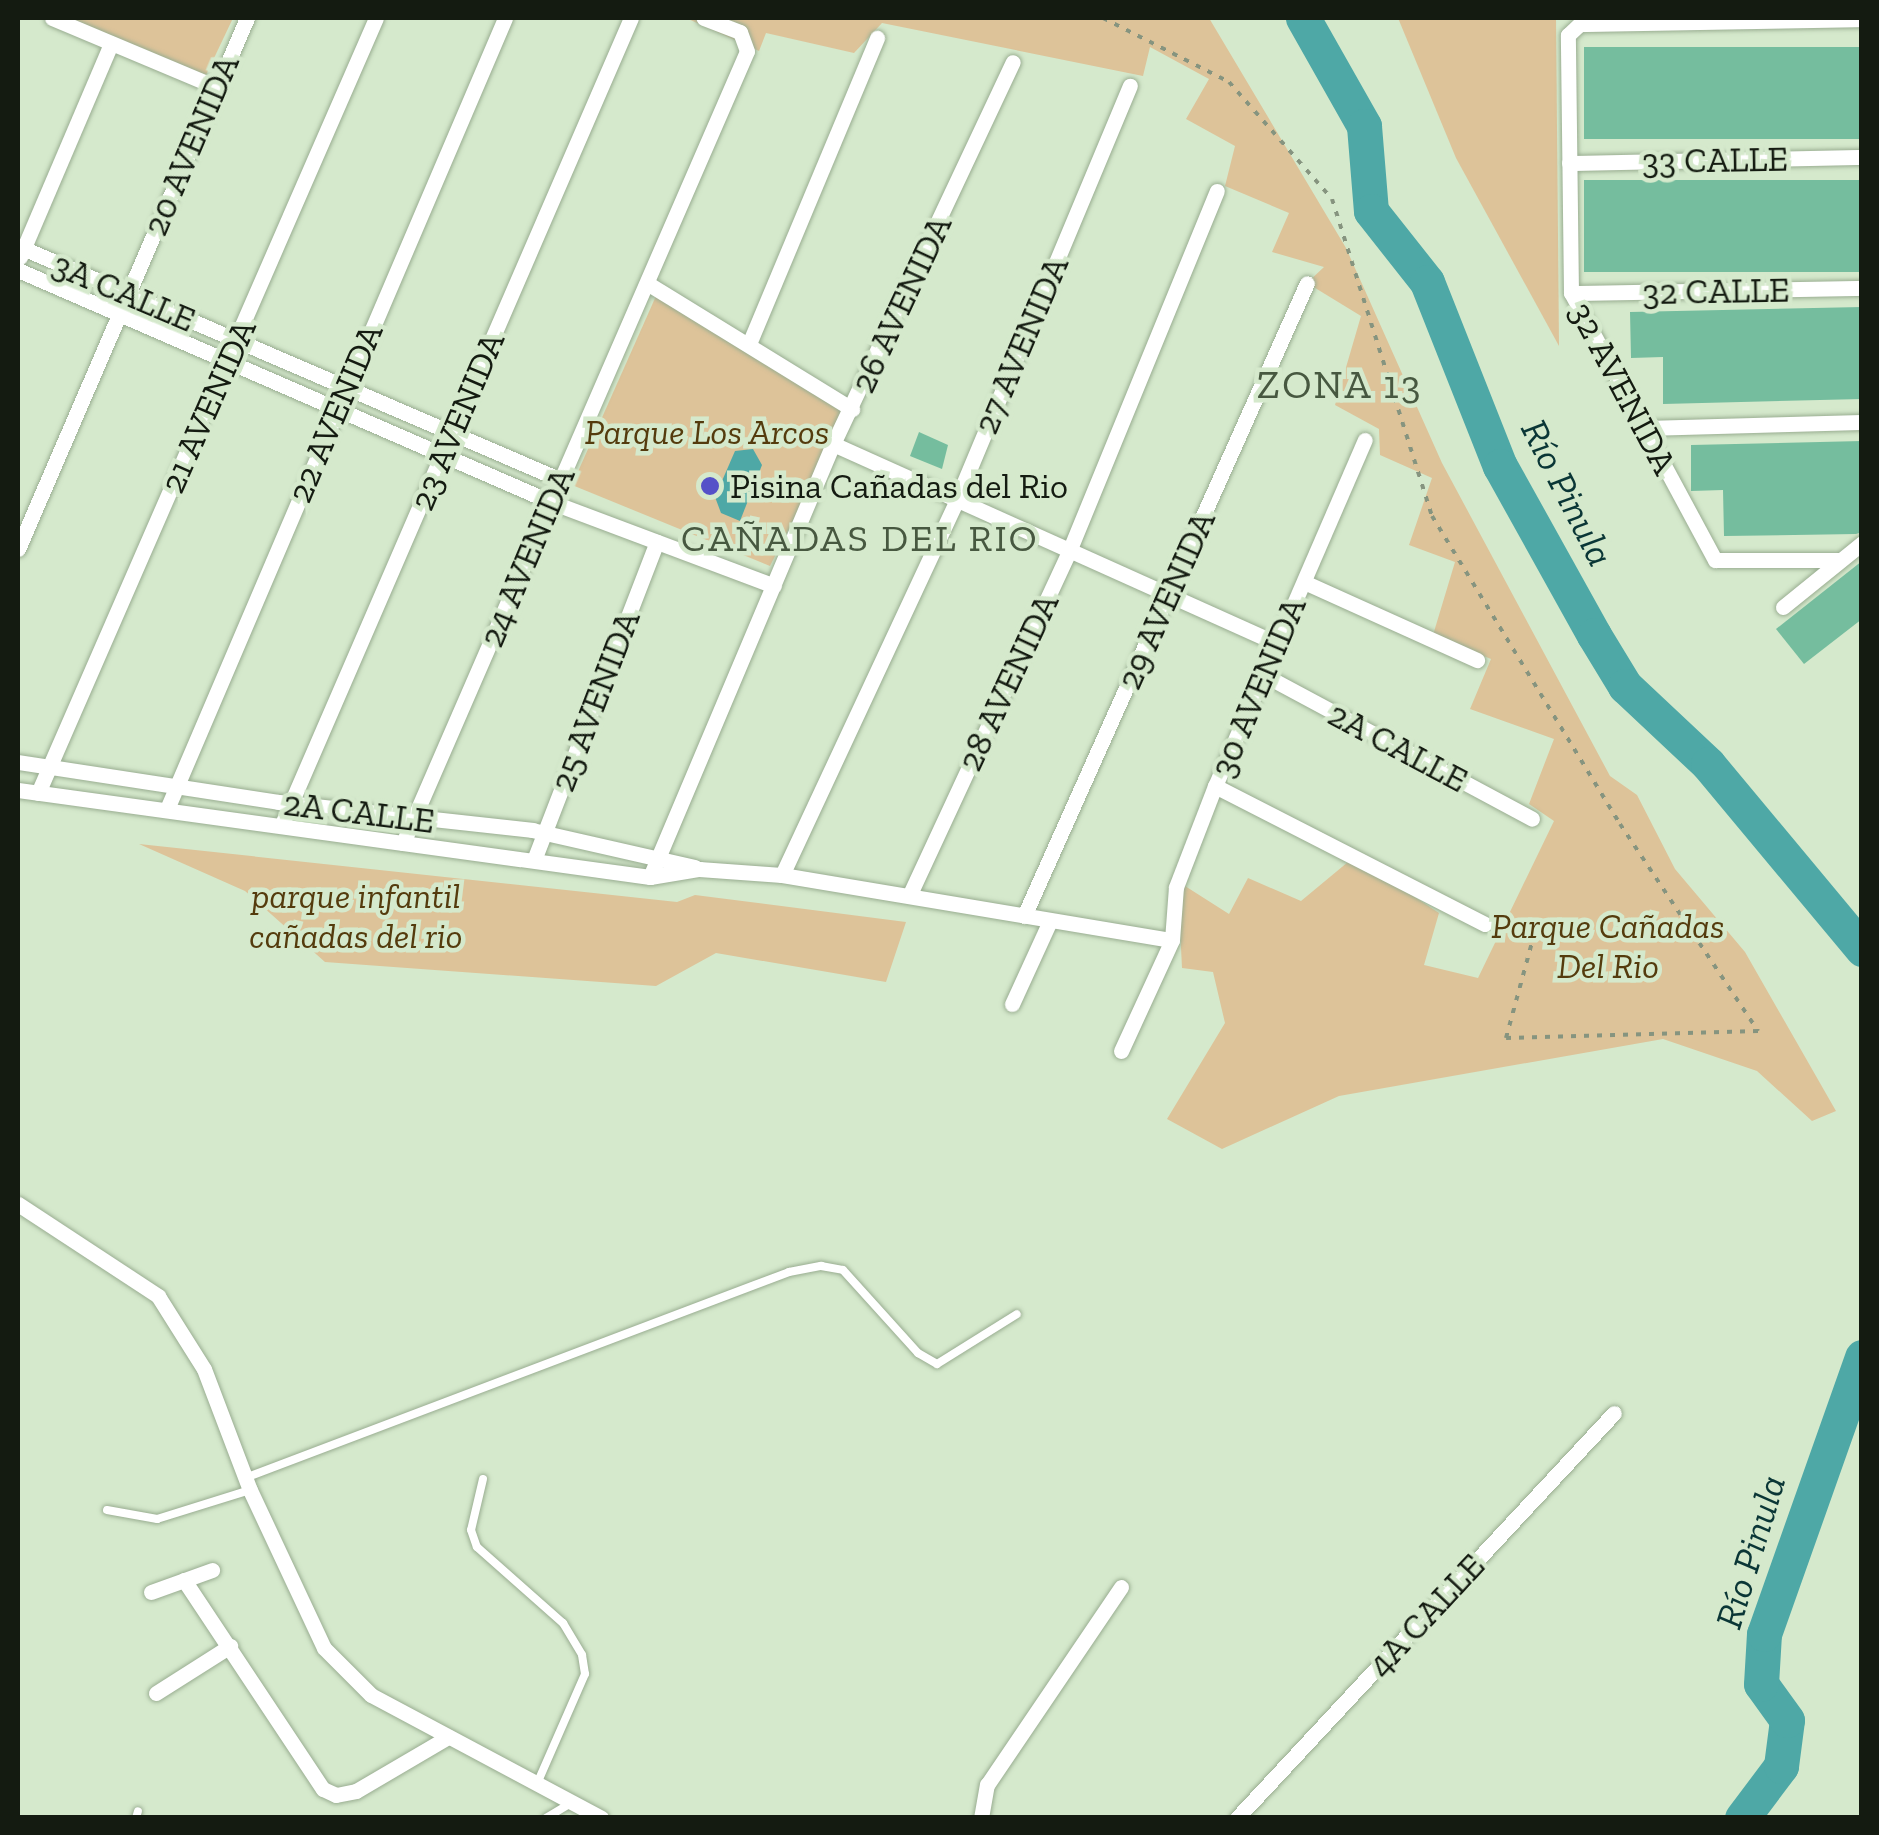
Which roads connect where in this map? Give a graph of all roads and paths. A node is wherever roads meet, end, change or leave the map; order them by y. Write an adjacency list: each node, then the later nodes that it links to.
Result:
1 (52, 18): 10 (street)
2 (246, 18): 13 (street, 20 AVENIDA)
3 (376, 18): 24 (street, 21 AVENIDA)
4 (505, 18): 27 (street, 22 AVENIDA)
5 (631, 18): 32 (street, 23 AVENIDA)
6 (704, 18): 18 (street, 24 AVENIDA)
7 (1103, 18): 72 (path)
8 (1862, 19): 15 (street, 32 AVENIDA)
9 (877, 38): 25 (street)
10 (111, 44): 13 (street); 17 (street)
11 (1013, 62): 28 (street, 26 AVENIDA)
12 (1130, 86): 37 (street, 27 AVENIDA)
13 (216, 87): 22 (street, 20 AVENIDA)
14 (1862, 158): 15 (street, 33 CALLE)
15 (1569, 163): 21 (street, 32 AVENIDA)
16 (1217, 191): 42 (street, 28 AVENIDA)
17 (19, 257): 22 (street, 3A CALLE); 23 (street, 3A CALLE)
18 (647, 283): 25 (street); 36 (street, 24 AVENIDA)
19 (1307, 283): 46 (street, 29 AVENIDA)
20 (1862, 288): 21 (street, 32 CALLE)
21 (1571, 293): 31 (street, 32 AVENIDA)
22 (127, 294): 23 (street, 20 AVENIDA); 24 (street, 3A CALLE)
23 (120, 315): 26 (street, 3A CALLE); 41 (street, 20 AVENIDA)
24 (236, 340): 26 (street, 21 AVENIDA); 27 (street, 3A CALLE)
25 (748, 344): 28 (street)
26 (228, 362): 29 (street, 3A CALLE); 52 (street, 21 AVENIDA)
27 (346, 388): 29 (street, 22 AVENIDA); 32 (street, 3A CALLE)
28 (852, 409): 34 (street, 26 AVENIDA)
29 (337, 410): 35 (street, 3A CALLE); 53 (street, 22 AVENIDA)
30 (1862, 422): 31 (street)
31 (1644, 428): 43 (street, 32 AVENIDA)
32 (452, 434): 35 (street, 23 AVENIDA); 36 (street, 3A CALLE)
33 (1365, 440): 44 (street, 30 AVENIDA)
34 (833, 444): 37 (street); 45 (street, 26 AVENIDA)
35 (442, 455): 38 (street, 3A CALLE); 57 (street, 23 AVENIDA)
36 (561, 480): 38 (street, 24 AVENIDA)
37 (957, 499): 42 (street); 67 (street, 27 AVENIDA)
38 (551, 502): 39 (street, 3A CALLE); 60 (street, 24 AVENIDA)
39 (656, 542): 45 (street, 3A CALLE); 62 (street, 25 AVENIDA)
40 (1862, 543): 43 (street)
41 (18, 549)
42 (1070, 549): 46 (street); 69 (street, 28 AVENIDA)
43 (1840, 560): 47 (street)
44 (1304, 582): 48 (street, 30 AVENIDA); 49 (street)
45 (774, 586): 64 (street, 26 AVENIDA)
46 (1168, 592): 48 (street); 70 (street, 29 AVENIDA)
47 (1783, 607)
48 (1277, 644): 50 (street, 30 AVENIDA)
49 (1477, 660)
50 (1264, 675): 54 (street, 30 AVENIDA); 59 (street, 2A CALLE)
51 (18, 762): 52 (street, 2A CALLE)
52 (50, 766): 53 (street, 2A CALLE); 56 (street, 21 AVENIDA)
53 (176, 785): 57 (street, 2A CALLE); 58 (street, 22 AVENIDA)
54 (1215, 786): 72 (street); 73 (street, 30 AVENIDA)
55 (18, 790): 56 (street, 2A CALLE)
56 (38, 793): 58 (street, 2A CALLE)
57 (290, 803): 60 (street, 2A CALLE); 61 (street, 23 AVENIDA)
58 (166, 809): 61 (street, 2A CALLE)
59 (1532, 819)
60 (414, 820): 62 (street, 2A CALLE); 63 (street, 24 AVENIDA)
61 (282, 824): 63 (street, 2A CALLE)
62 (544, 832): 64 (street, 2A CALLE); 65 (street, 25 AVENIDA)
63 (402, 843): 65 (street, 2A CALLE)
64 (661, 855): 66 (street, 2A CALLE); 68 (street, 26 AVENIDA)
65 (534, 860): 68 (street, 2A CALLE)
66 (699, 869): 67 (street, 2A CALLE); 68 (street, 2A CALLE)
67 (782, 875): 69 (street, 2A CALLE)
68 (650, 877)
69 (910, 894): 70 (street, 2A CALLE)
70 (1024, 916): 71 (street, 2A CALLE)
71 (1050, 921): 73 (street, 2A CALLE); 74 (street)
72 (1485, 924)
73 (1172, 940): 75 (street)
74 (1012, 1004)
75 (1121, 1051)
76 (18, 1204): 80 (street)
77 (1017, 1314): 80 (lane)
78 (1614, 1413): 94 (street, 4A CALLE)
79 (482, 1479): 89 (lane)
80 (247, 1484): 81 (lane); 88 (street)
81 (107, 1510)
82 (212, 1570): 83 (street)
83 (184, 1580): 85 (street); 86 (street)
84 (1121, 1588): 93 (street)
85 (151, 1592)
86 (230, 1646): 87 (street); 88 (street)
87 (156, 1692)
88 (448, 1737): 89 (street)
89 (537, 1784): 90 (street)
90 (573, 1801): 91 (lane); 92 (street)
91 (546, 1818)
92 (602, 1818)
93 (981, 1818)
94 (1238, 1818)

